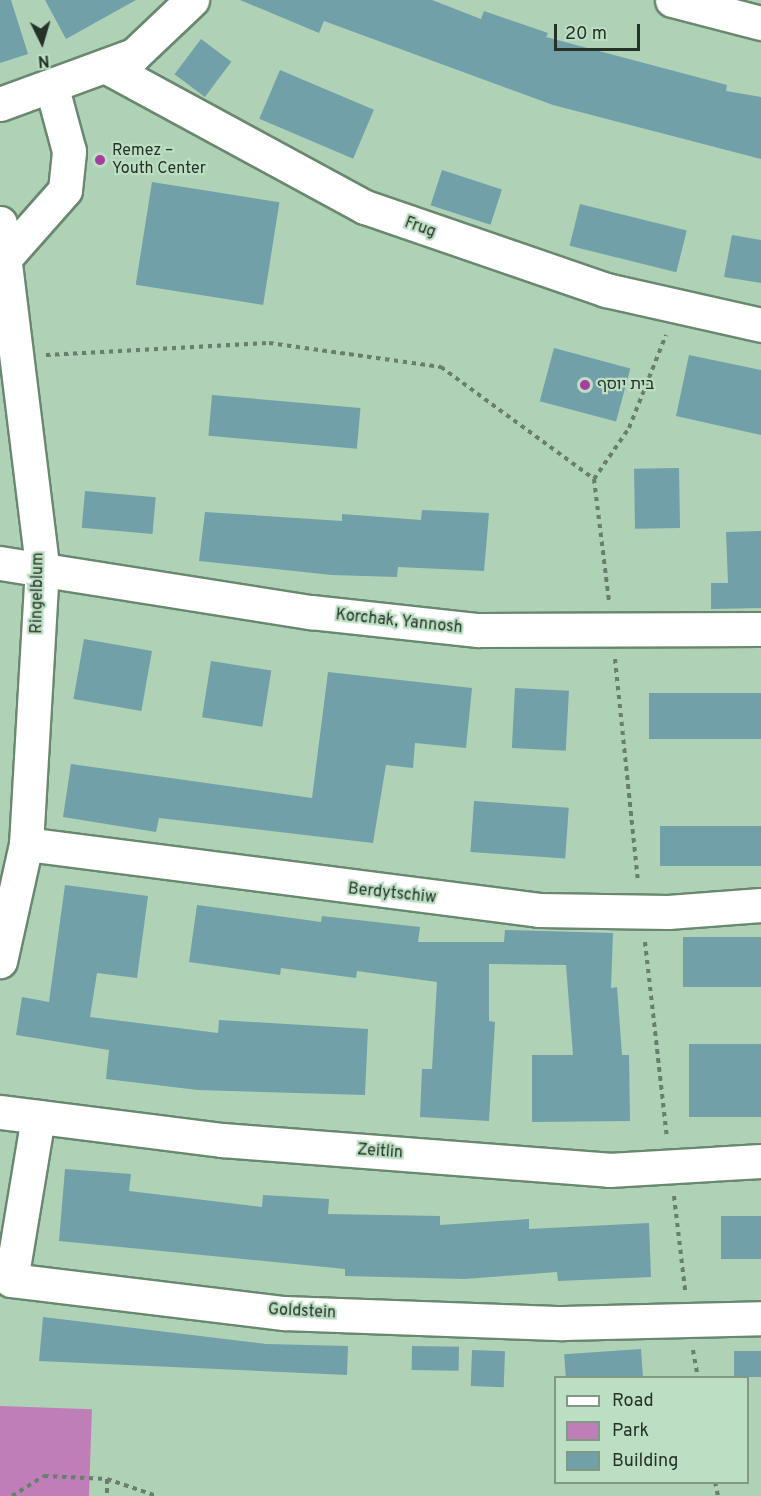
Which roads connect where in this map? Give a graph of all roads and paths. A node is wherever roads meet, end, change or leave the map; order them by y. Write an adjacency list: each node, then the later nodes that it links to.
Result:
1 (192, 0): 4 (street)
2 (672, 0): 3 (street)
3 (761, 23)
4 (105, 66): 5 (street); 9 (street, Frug)
5 (52, 87): 6 (street); 8 (street)
6 (0, 104)
7 (0, 223): 8 (street, Ringelblum)
8 (4, 259): 11 (street, Ringelblum)
9 (677, 306): 10 (street, Frug); 12 (path)
10 (761, 325)
11 (16, 357): 12 (path); 14 (street, Ringelblum)
12 (594, 479): 16 (path)
13 (0, 562): 14 (street, Korchak, Yannosh)
14 (42, 567): 16 (street, Korchak, Yannosh); 17 (street, Ringelblum)
15 (761, 629): 16 (street, Korchak, Yannosh)
16 (613, 632): 19 (path)
17 (26, 844): 19 (street, Berdytschiw); 20 (street, Ringelblum)
18 (761, 905): 19 (street, Berdytschiw)
19 (642, 911): 24 (path)
20 (0, 962)
21 (0, 1112): 22 (street, Zeitlin)
22 (38, 1117): 24 (street, Zeitlin); 26 (street, Goldstein)
23 (761, 1161): 24 (street, Zeitlin)
24 (670, 1167): 26 (path)
25 (761, 1318): 26 (street, Goldstein)
26 (688, 1320): 27 (path)
27 (698, 1376)
28 (107, 1479): 29 (path); 30 (path); 31 (path)
29 (12, 1496)
30 (107, 1496)
31 (157, 1496)

